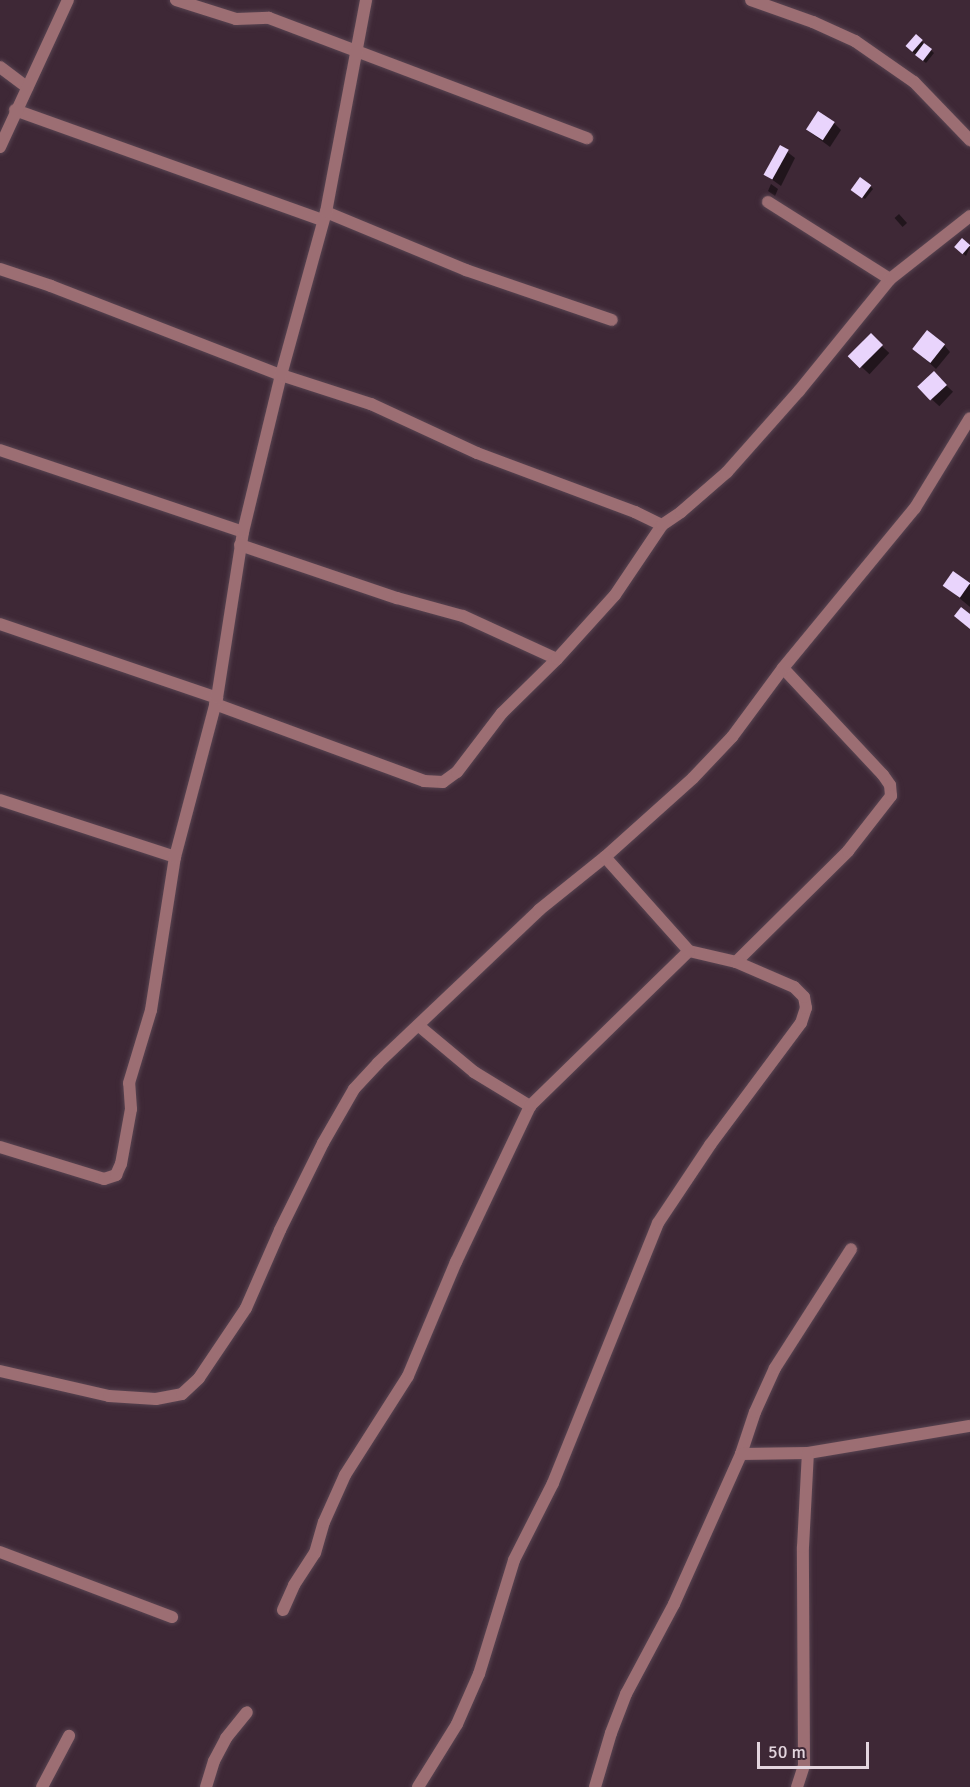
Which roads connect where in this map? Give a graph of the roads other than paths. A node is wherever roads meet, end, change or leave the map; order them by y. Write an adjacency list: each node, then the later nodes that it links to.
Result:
1 (68, 0): 7 (street)
2 (176, 0): 5 (street)
3 (366, 0): 5 (street)
4 (752, 0): 10 (street)
5 (357, 51): 9 (street); 13 (street)
6 (0, 67): 7 (street)
7 (27, 87): 8 (street)
8 (15, 110): 11 (street); 13 (street)
9 (587, 138)
10 (970, 140)
11 (0, 147)
12 (768, 202): 16 (street)
13 (325, 216): 17 (street); 18 (street)
14 (970, 216): 16 (street)
15 (0, 269): 18 (street)
16 (890, 279): 21 (street)
17 (612, 320)
18 (281, 375): 21 (street); 22 (street)
19 (970, 418): 25 (street)
20 (0, 450): 22 (street)
21 (662, 525): 24 (street)
22 (241, 538): 24 (street); 26 (street)
23 (0, 624): 26 (street)
24 (557, 659): 26 (street)
25 (783, 668): 29 (street); 31 (street)
26 (216, 701): 28 (street)
27 (0, 800): 28 (street)
28 (174, 857): 34 (street)
29 (605, 858): 30 (street); 32 (street)
30 (689, 951): 31 (street); 33 (street)
31 (736, 962): 47 (street)
32 (419, 1026): 33 (street); 36 (street)
33 (530, 1106): 41 (street)
34 (0, 1148)
35 (851, 1249): 39 (street)
36 (0, 1371)
37 (970, 1426): 38 (street)
38 (808, 1453): 39 (street); 49 (street)
39 (741, 1454): 48 (street)
40 (0, 1552): 42 (street)
41 (283, 1610)
42 (172, 1617)
43 (247, 1712): 46 (street)
44 (69, 1736): 45 (street)
45 (42, 1787)
46 (206, 1787)
47 (418, 1787)
48 (595, 1787)
49 (797, 1787)

